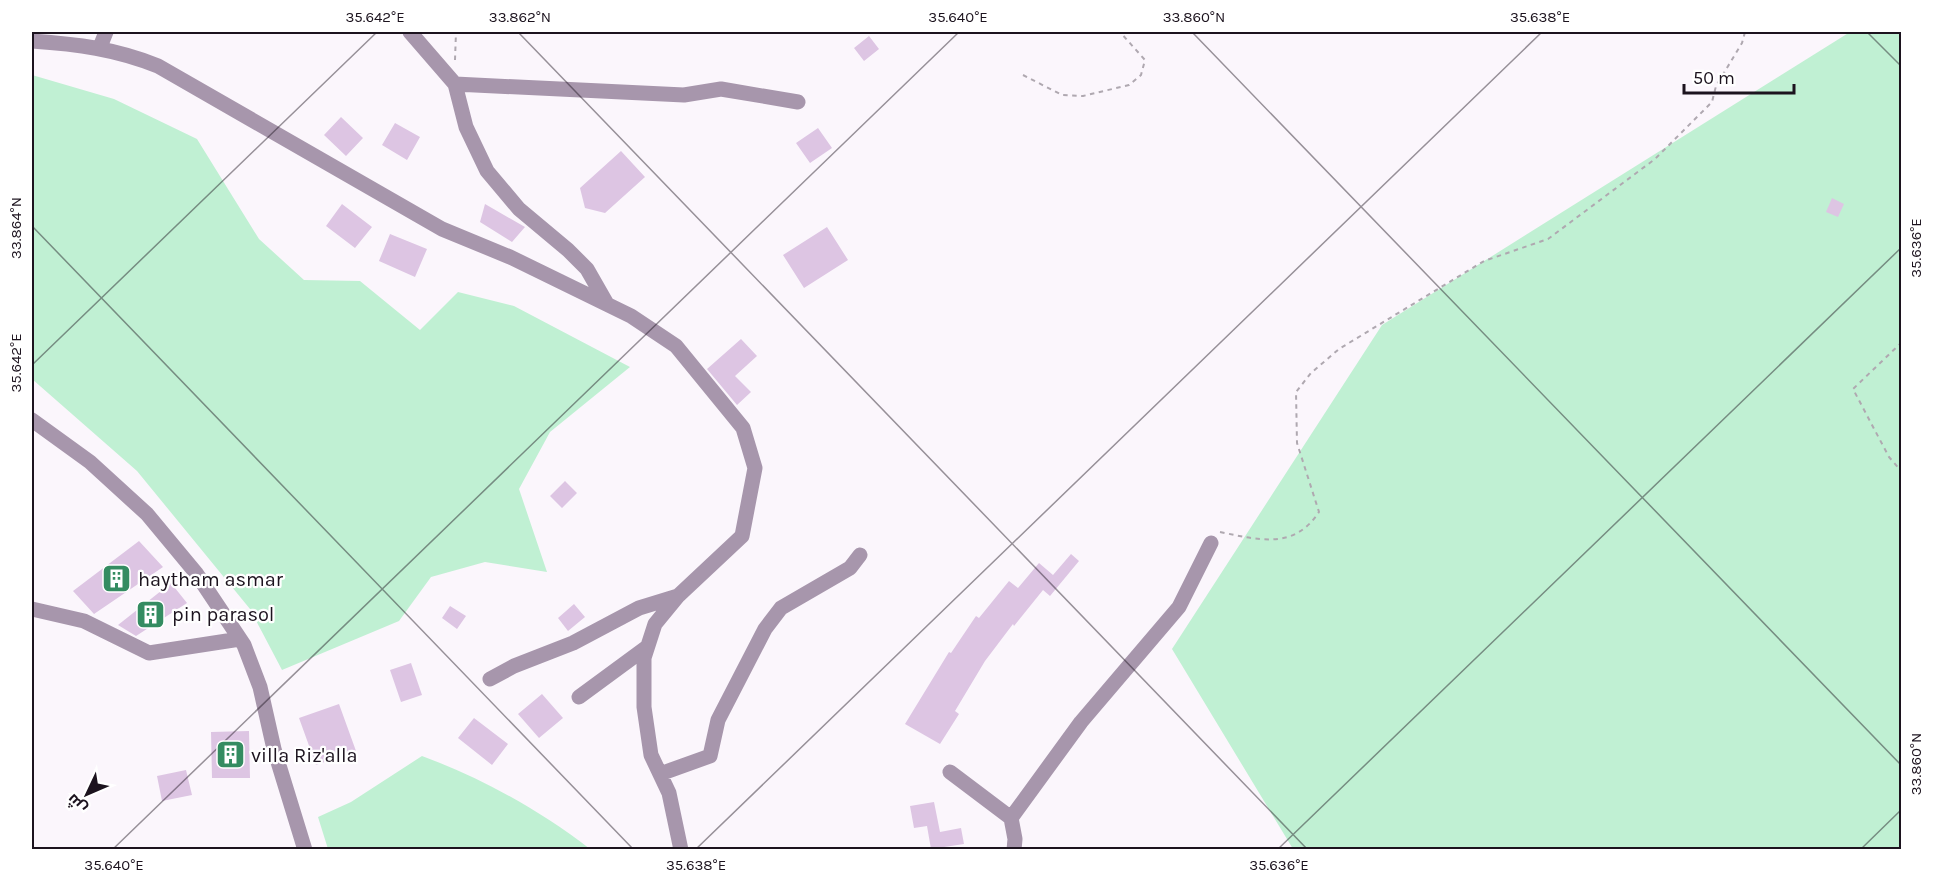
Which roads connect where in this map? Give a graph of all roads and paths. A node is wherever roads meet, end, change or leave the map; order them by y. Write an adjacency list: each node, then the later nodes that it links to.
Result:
1 (106, 32): 7 (street)
2 (410, 32): 9 (street)
3 (456, 32): 9 (path)
4 (1120, 32): 8 (path)
5 (1745, 32): 15 (path)
6 (32, 41): 7 (street)
7 (100, 47): 11 (street)
8 (1023, 75)
9 (455, 84): 10 (street); 11 (street)
10 (798, 102)
11 (607, 304): 17 (street)
12 (1902, 342): 14 (path)
13 (32, 420): 19 (street)
14 (1902, 472)
15 (1211, 543): 25 (street)
16 (860, 555): 24 (street)
17 (678, 596): 20 (street); 21 (street)
18 (32, 609): 19 (street)
19 (240, 639): 26 (street)
20 (647, 647): 22 (street); 24 (street)
21 (490, 679)
22 (579, 697)
23 (950, 772): 25 (street)
24 (660, 774): 27 (street)
25 (1011, 818): 28 (street)
26 (305, 849)
27 (681, 849)
28 (1014, 849)

